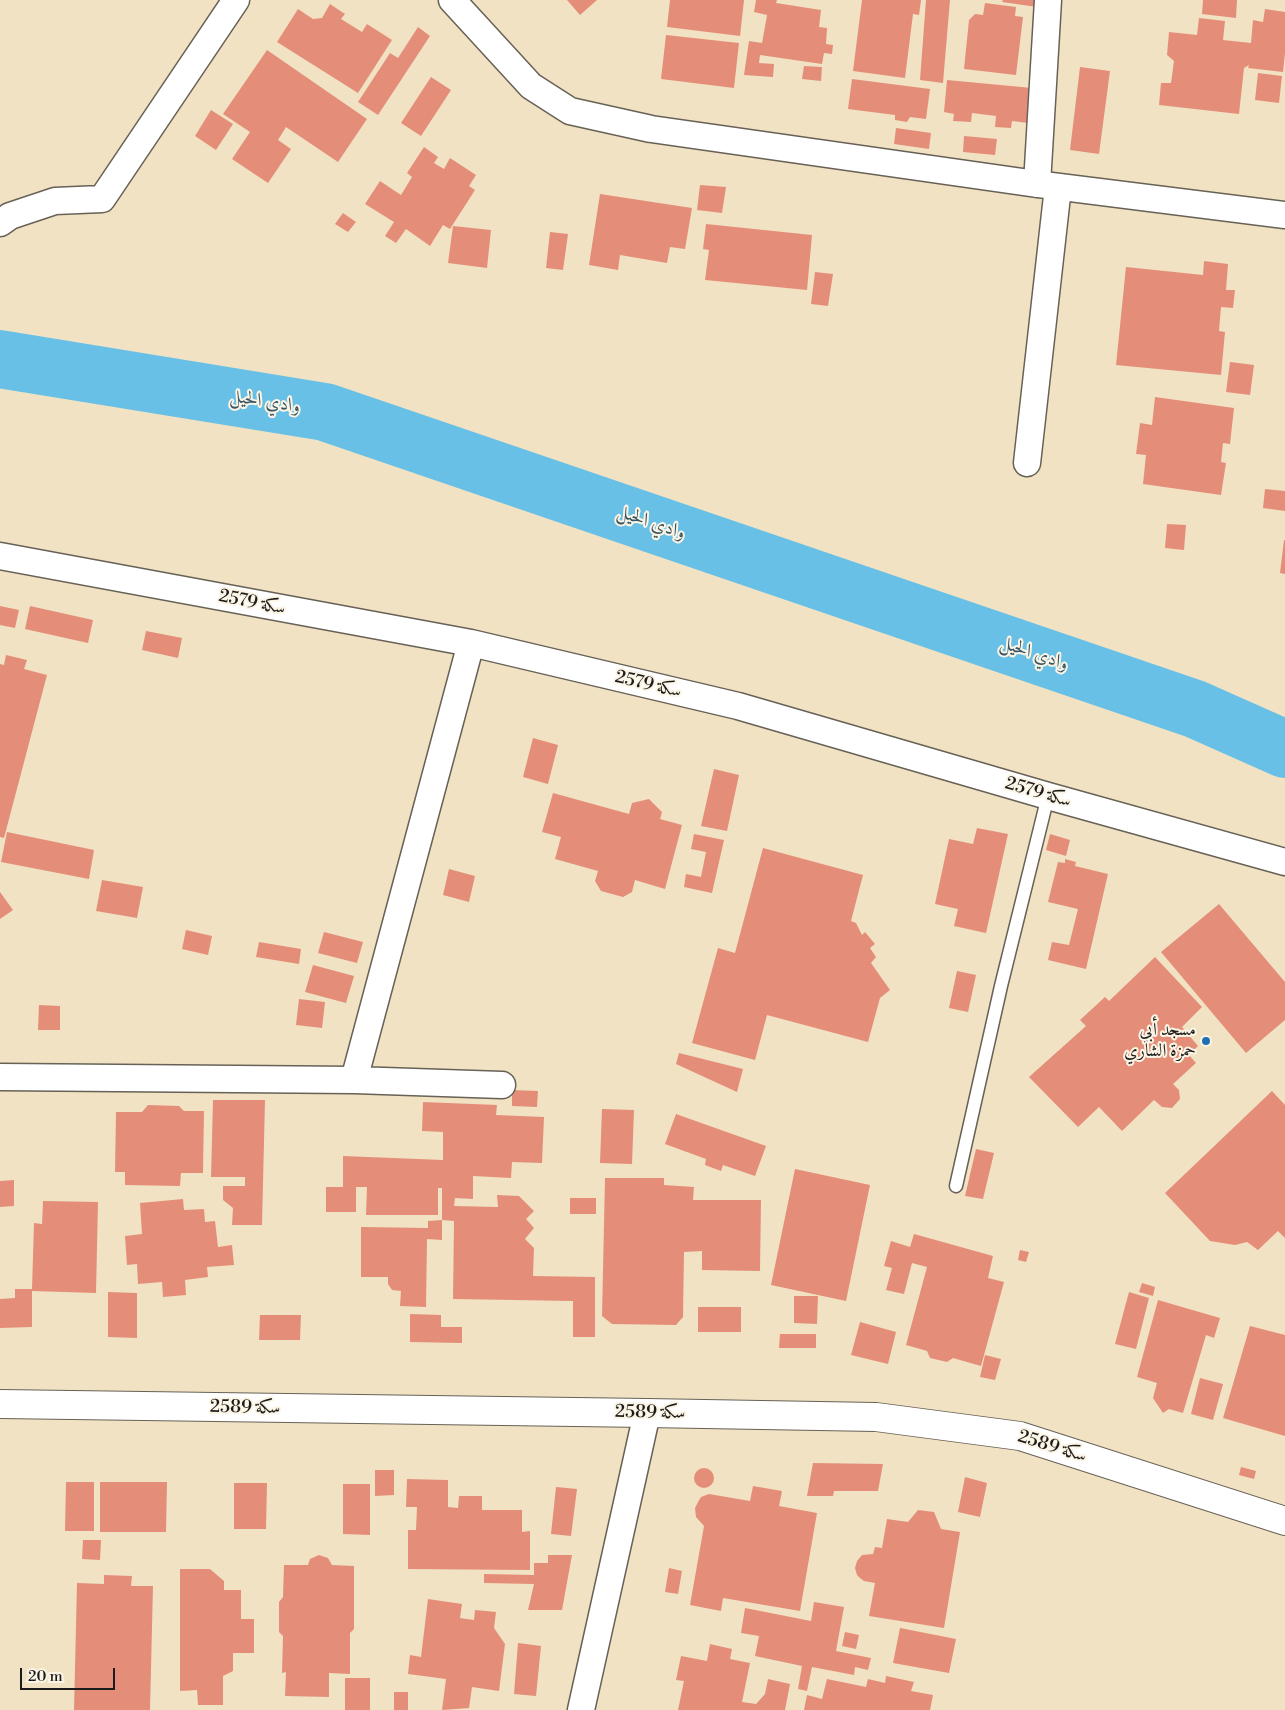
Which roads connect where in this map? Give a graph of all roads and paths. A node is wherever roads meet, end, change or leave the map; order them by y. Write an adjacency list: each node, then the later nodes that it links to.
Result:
1 (236, 0): 6 (street)
2 (452, 0): 4 (street)
3 (1048, 0): 4 (street)
4 (1048, 186): 5 (street); 7 (street)
5 (1285, 215)
6 (0, 224)
7 (1027, 464)
8 (0, 556): 9 (street, سكة 2579)
9 (471, 643): 10 (street, سكة 2579); 13 (street)
10 (1048, 796): 11 (street, سكة 2579); 15 (lane)
11 (1285, 862)
12 (0, 1077): 13 (street)
13 (354, 1080): 14 (street)
14 (502, 1085)
15 (956, 1186)
16 (0, 1404): 17 (street, سكة 2589)
17 (647, 1412): 18 (street, سكة 2589); 19 (street)
18 (1285, 1521)
19 (581, 1710)

